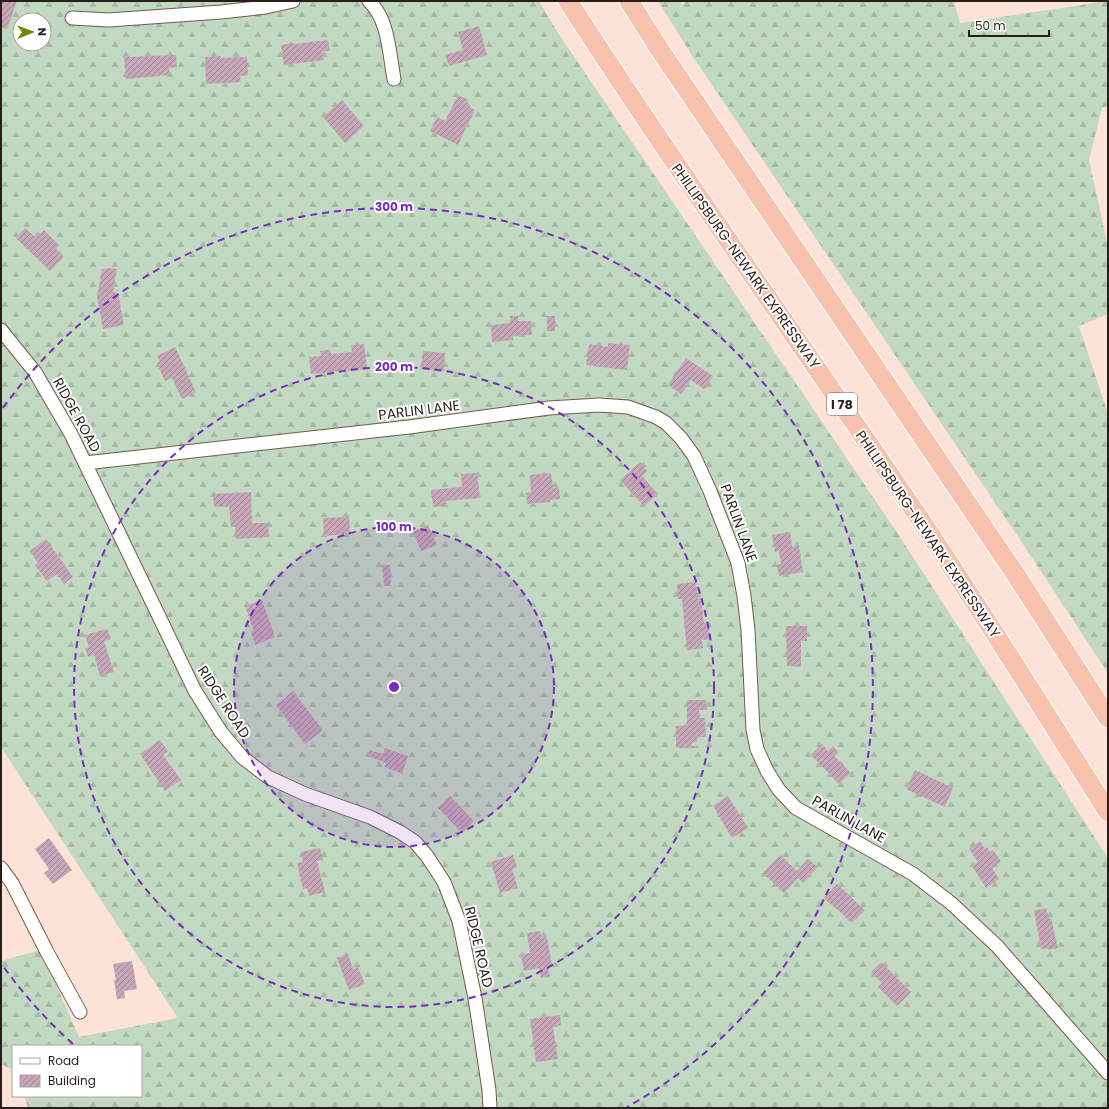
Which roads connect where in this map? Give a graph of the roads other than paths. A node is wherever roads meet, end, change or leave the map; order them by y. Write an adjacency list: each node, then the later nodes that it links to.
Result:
1 (293, 1): 6 (street)
2 (369, 1): 7 (street)
3 (559, 1): 8 (highway)
4 (568, 1): 8 (highway, PHILLIPSBURG-NEWARK EXPRESSWAY / I 78)
5 (629, 1): 11 (highway)
6 (72, 18)
7 (394, 79)
8 (622, 85): 12 (highway, PHILLIPSBURG-NEWARK EXPRESSWAY / I 78)
9 (1, 330): 10 (street, RIDGE ROAD)
10 (85, 463): 15 (street, PARLIN LANE); 16 (street, RIDGE ROAD)
11 (1108, 718)
12 (1108, 812)
13 (1, 868): 14 (street)
14 (80, 1012)
15 (1108, 1073)
16 (490, 1108)

